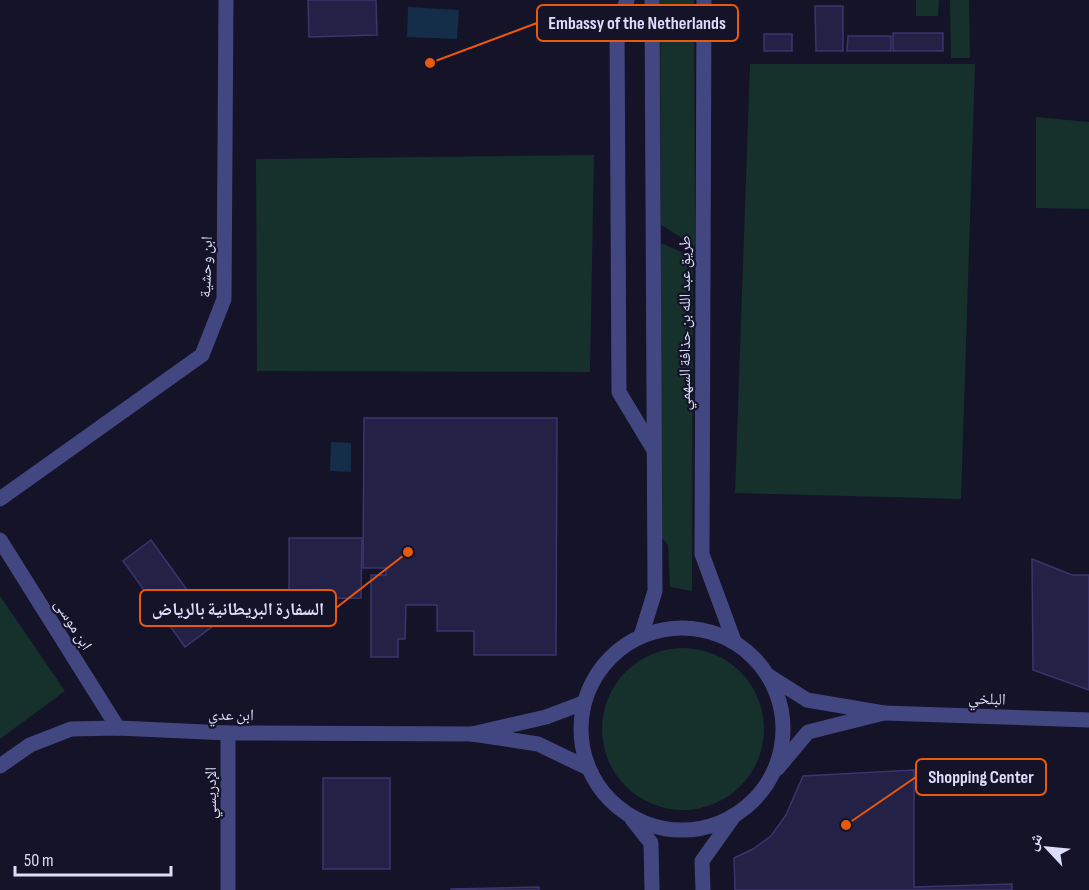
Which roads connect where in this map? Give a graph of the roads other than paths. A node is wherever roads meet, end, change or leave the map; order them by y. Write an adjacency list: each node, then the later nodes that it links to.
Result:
1 (226, 0): 6 (street, ابن وحشية)
2 (627, 0): 5 (street)
3 (652, 0): 5 (street, طريق عبد الله بن حذافة السهمي)
4 (704, 0): 9 (street, طريق عبد الله بن حذافة السهمي)
5 (655, 452): 8 (street, طريق عبد الله بن حذافة السهمي)
6 (0, 499)
7 (0, 540): 14 (street, ابن موسى)
8 (641, 636): 9 (street); 11 (street)
9 (734, 641): 10 (street)
10 (769, 676): 12 (street); 19 (street)
11 (583, 703): 16 (street); 18 (street)
12 (884, 713): 13 (street, البلخي); 19 (street)
13 (1089, 720)
14 (118, 728): 15 (street, ابن عدي); 17 (street, ابن عدي)
15 (228, 733): 16 (street, ابن عدي); 22 (street, الإدريسي)
16 (472, 734): 18 (street)
17 (0, 766)
18 (588, 768): 21 (street)
19 (773, 774): 20 (street)
20 (734, 816): 21 (street); 24 (street)
21 (630, 817): 23 (street)
22 (228, 890)
23 (652, 890)
24 (703, 890)

